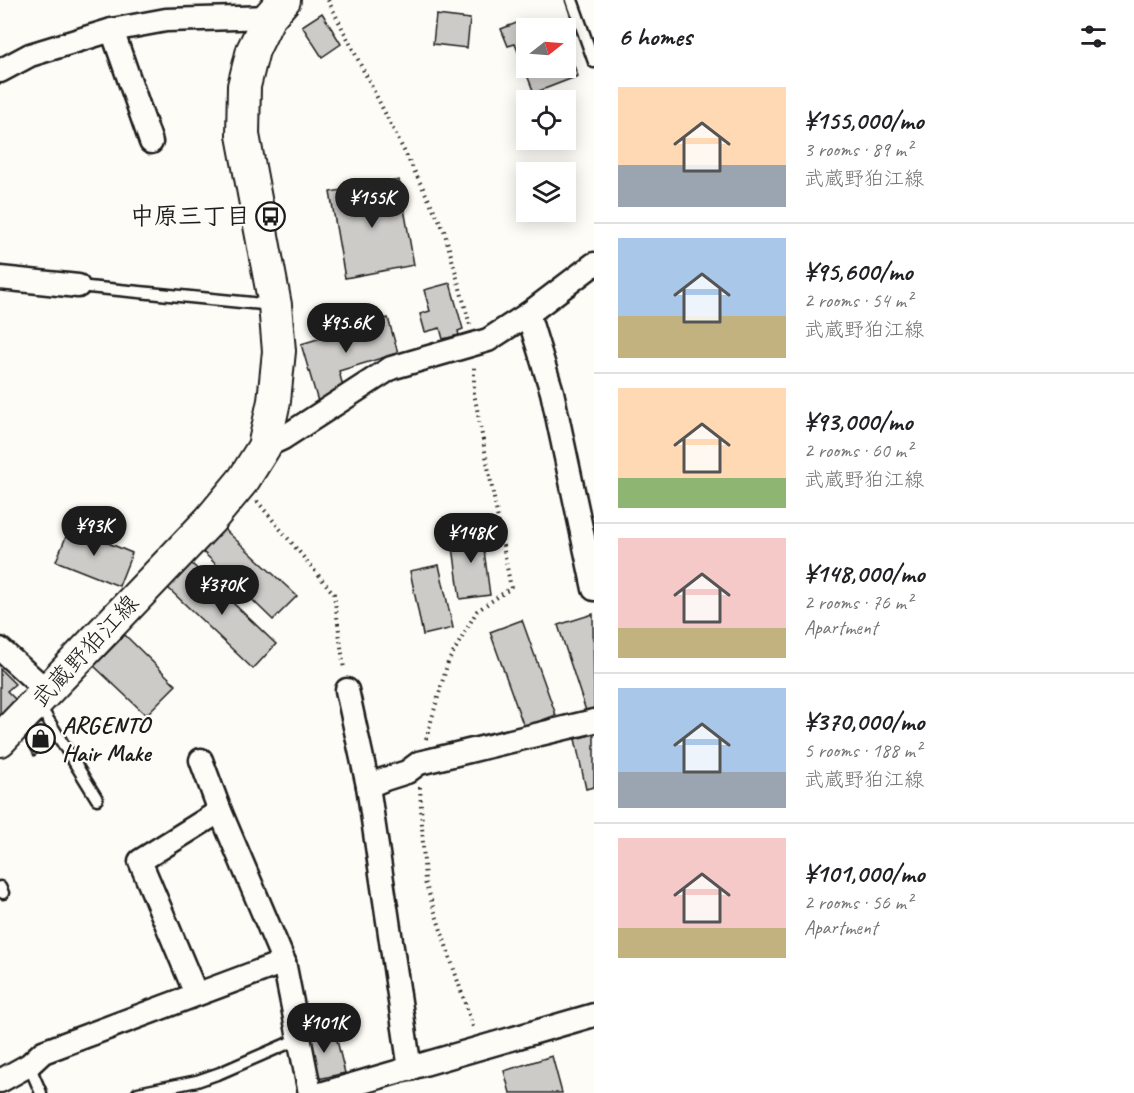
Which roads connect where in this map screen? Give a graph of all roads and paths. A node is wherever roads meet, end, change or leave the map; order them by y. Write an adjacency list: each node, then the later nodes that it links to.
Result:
1 (328, 0): 13 (path)
2 (572, 0): 5 (lane)
3 (277, 9): 4 (street); 11 (main road, 武蔵野狛江線)
4 (112, 30): 6 (street); 7 (street)
5 (594, 62)
6 (0, 71)
7 (151, 142)
8 (594, 264): 12 (street)
9 (0, 278): 10 (street)
10 (78, 286): 11 (lane)
11 (275, 305): 14 (main road, 武蔵野狛江線)
12 (528, 314): 13 (street); 16 (street)
13 (474, 345): 14 (street); 23 (path)
14 (264, 447): 15 (main road, 武蔵野狛江線)
15 (242, 481): 18 (path); 19 (main road, 武蔵野狛江線)
16 (594, 589)
17 (0, 649): 19 (street)
18 (347, 690): 24 (street)
19 (42, 697): 21 (main road, 武蔵野狛江線); 25 (lane)
20 (594, 721): 23 (street)
21 (0, 740)
22 (201, 760): 26 (street)
23 (419, 763): 24 (street); 31 (path)
24 (368, 786): 33 (street)
25 (97, 799)
26 (220, 812): 27 (street); 28 (street)
27 (284, 962): 28 (street); 30 (street)
28 (196, 994): 32 (street)
29 (594, 1015): 31 (street)
30 (298, 1040): 36 (lane); 37 (street)
31 (480, 1048): 33 (street)
32 (29, 1065): 34 (street); 35 (lane)
33 (410, 1069): 38 (street)
34 (0, 1081)
35 (41, 1093)
36 (138, 1093)
37 (310, 1093)
38 (324, 1093)

